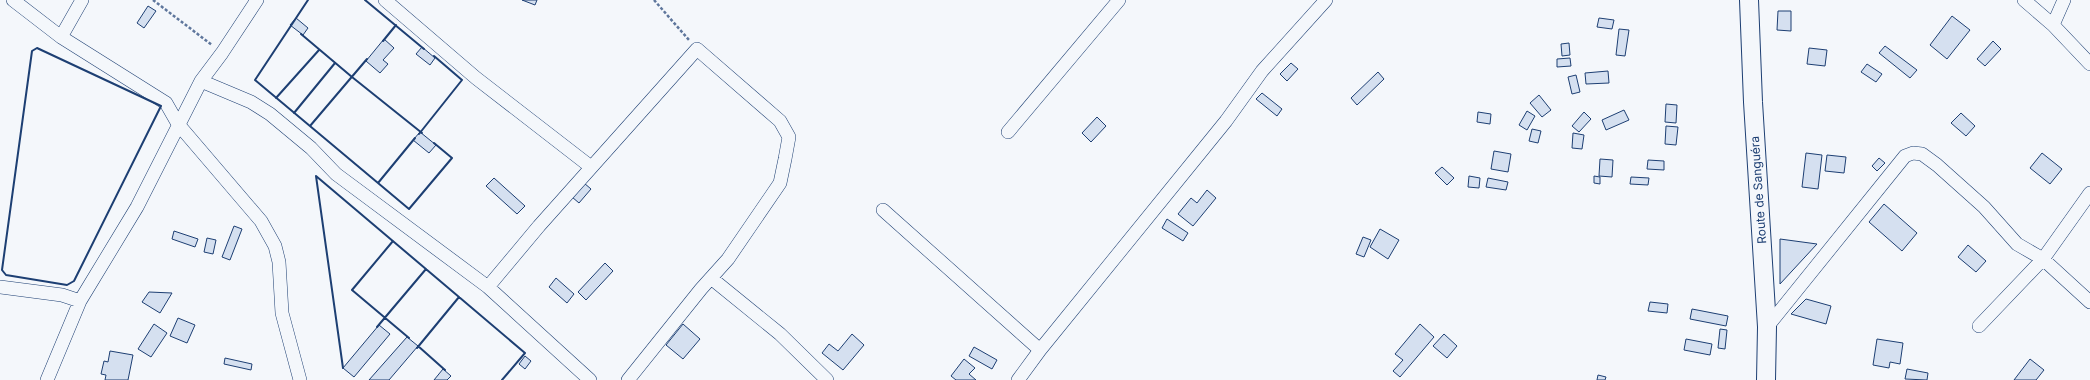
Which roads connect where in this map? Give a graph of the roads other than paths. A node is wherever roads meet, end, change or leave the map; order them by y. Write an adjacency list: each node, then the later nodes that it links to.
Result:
1 (13, 0): 11 (street)
2 (82, 0): 11 (street)
3 (257, 0): 13 (street)
4 (385, 0): 16 (street)
5 (1119, 0): 15 (street)
6 (1749, 0): 26 (street, Route de Sanguéra)
7 (2024, 0): 10 (street)
8 (2064, 0): 10 (street)
9 (1319, 2): 27 (street)
10 (2053, 25): 12 (street)
11 (61, 37): 14 (street)
12 (2090, 64)
13 (201, 81): 14 (street); 22 (street)
14 (178, 124): 23 (street); 29 (street)
15 (1008, 132)
16 (591, 167): 20 (street); 22 (street)
17 (2090, 193): 19 (street)
18 (883, 210): 27 (street)
19 (2043, 259): 24 (street); 25 (street); 26 (street)
20 (710, 278): 31 (street); 32 (street)
21 (0, 287): 23 (street)
22 (488, 287): 30 (street)
23 (80, 300): 28 (street)
24 (2090, 302)
25 (1979, 326)
26 (1767, 327): 34 (street, Route de Sanguéra)
27 (1040, 350): 33 (street)
28 (47, 380)
29 (300, 380)
30 (590, 380)
31 (628, 380)
32 (827, 380)
33 (1018, 380)
34 (1766, 380)

